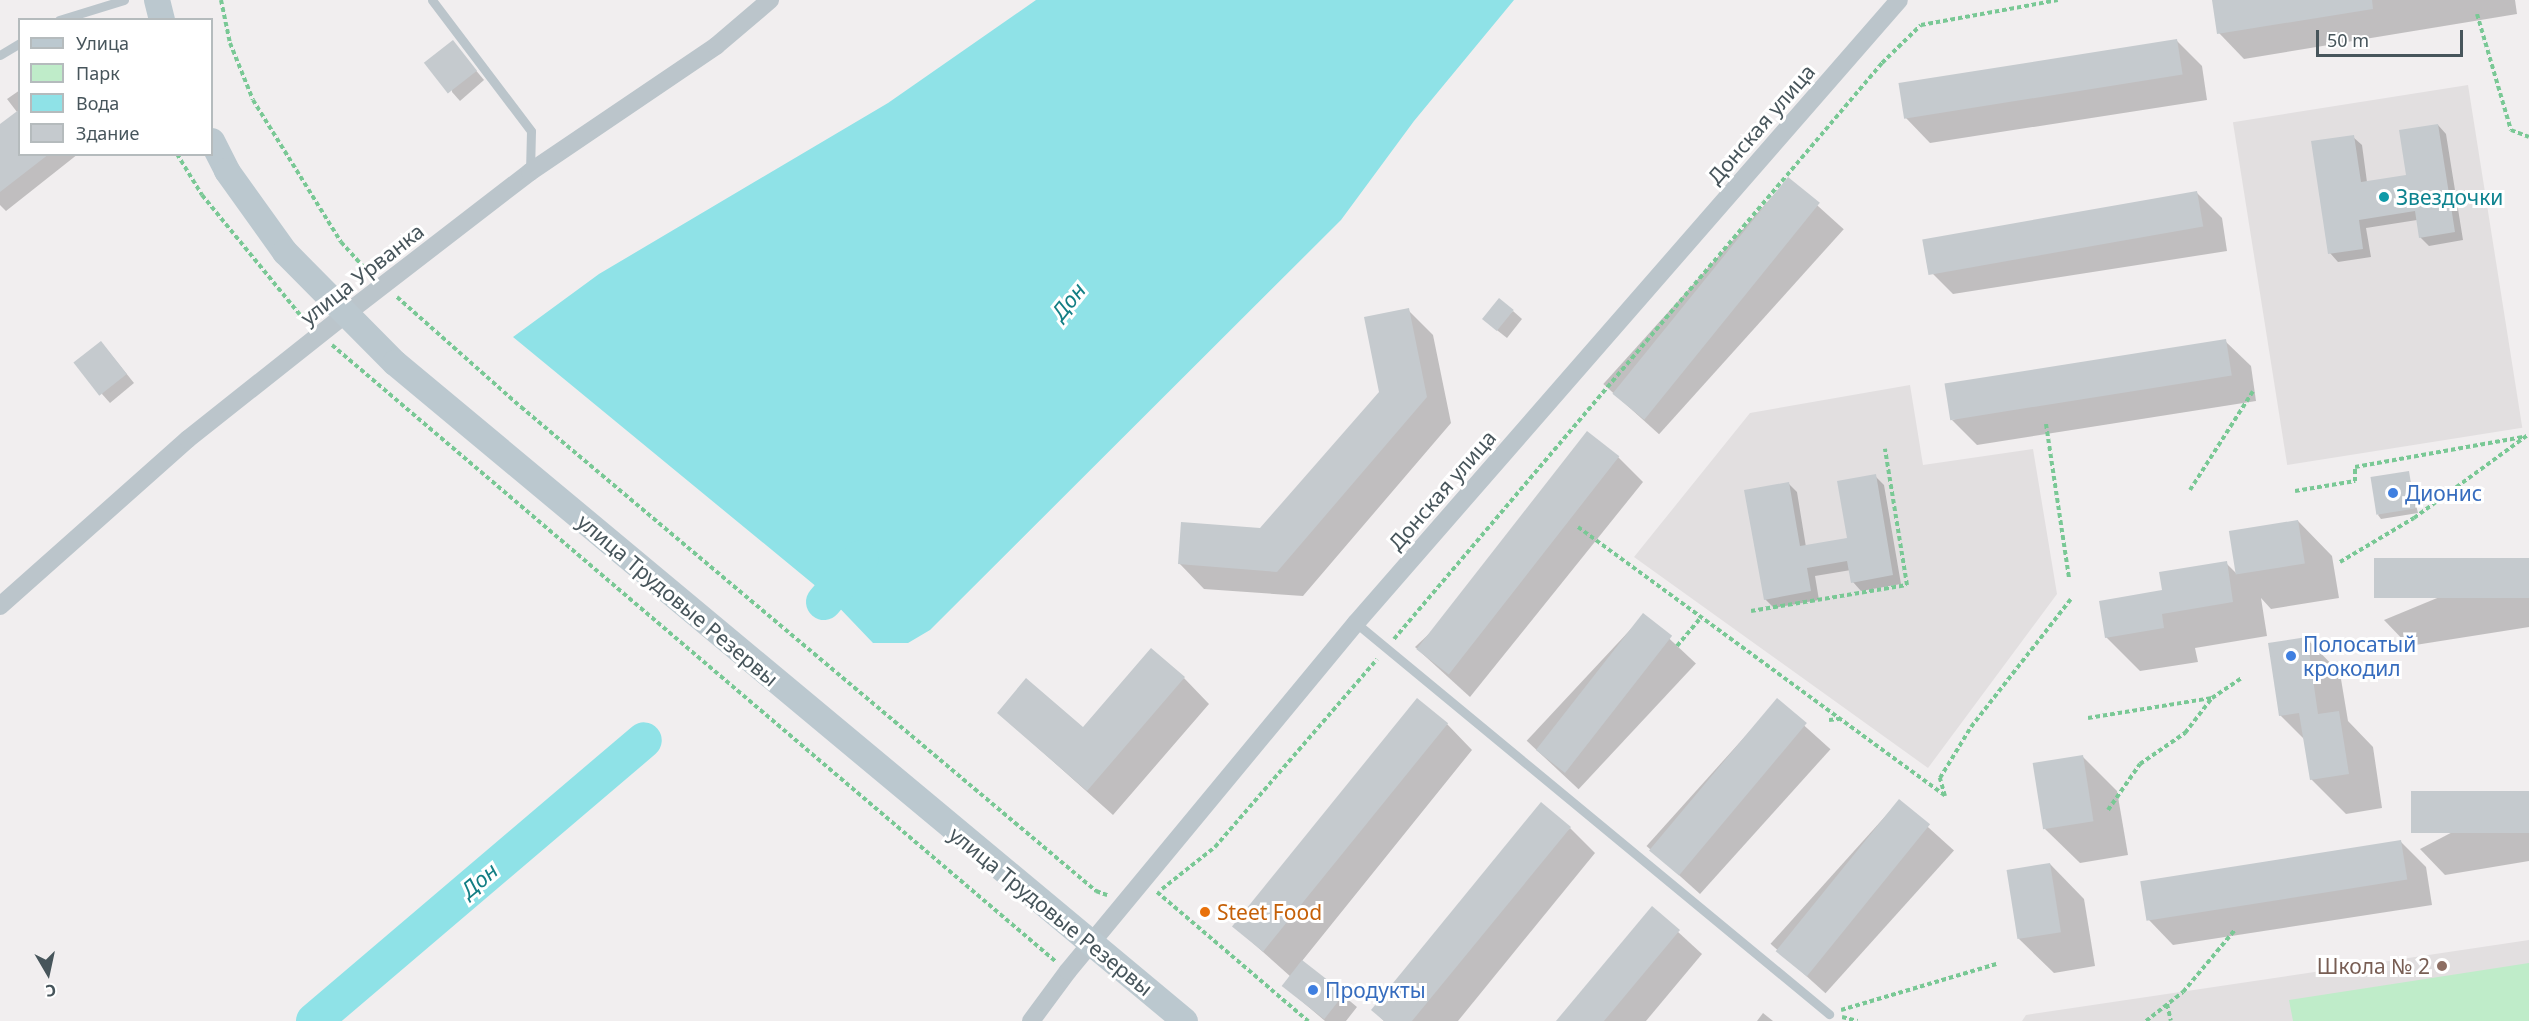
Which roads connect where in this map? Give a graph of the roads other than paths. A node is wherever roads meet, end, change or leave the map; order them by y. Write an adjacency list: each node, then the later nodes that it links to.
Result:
1 (124, 0): 6 (lane)
2 (157, 0): 7 (street)
3 (432, 0): 11 (lane)
4 (770, 0): 11 (street, улица Урванка)
5 (1899, 0): 14 (street, Донская улица)
6 (66, 18)
7 (162, 18)
8 (18, 44): 9 (lane)
9 (0, 55)
10 (213, 143): 12 (street, улица Трудовые Резервы)
11 (530, 172): 12 (street, улица Урванка)
12 (347, 313): 13 (street, улица Урванка); 15 (street, улица Трудовые Резервы)
13 (0, 606)
14 (1356, 623): 15 (street, Донская улица); 16 (lane)
15 (1090, 943): 17 (street, Донская улица); 18 (street, улица Трудовые Резервы)
16 (1829, 1014)
17 (1034, 1020)
18 (1185, 1021)

